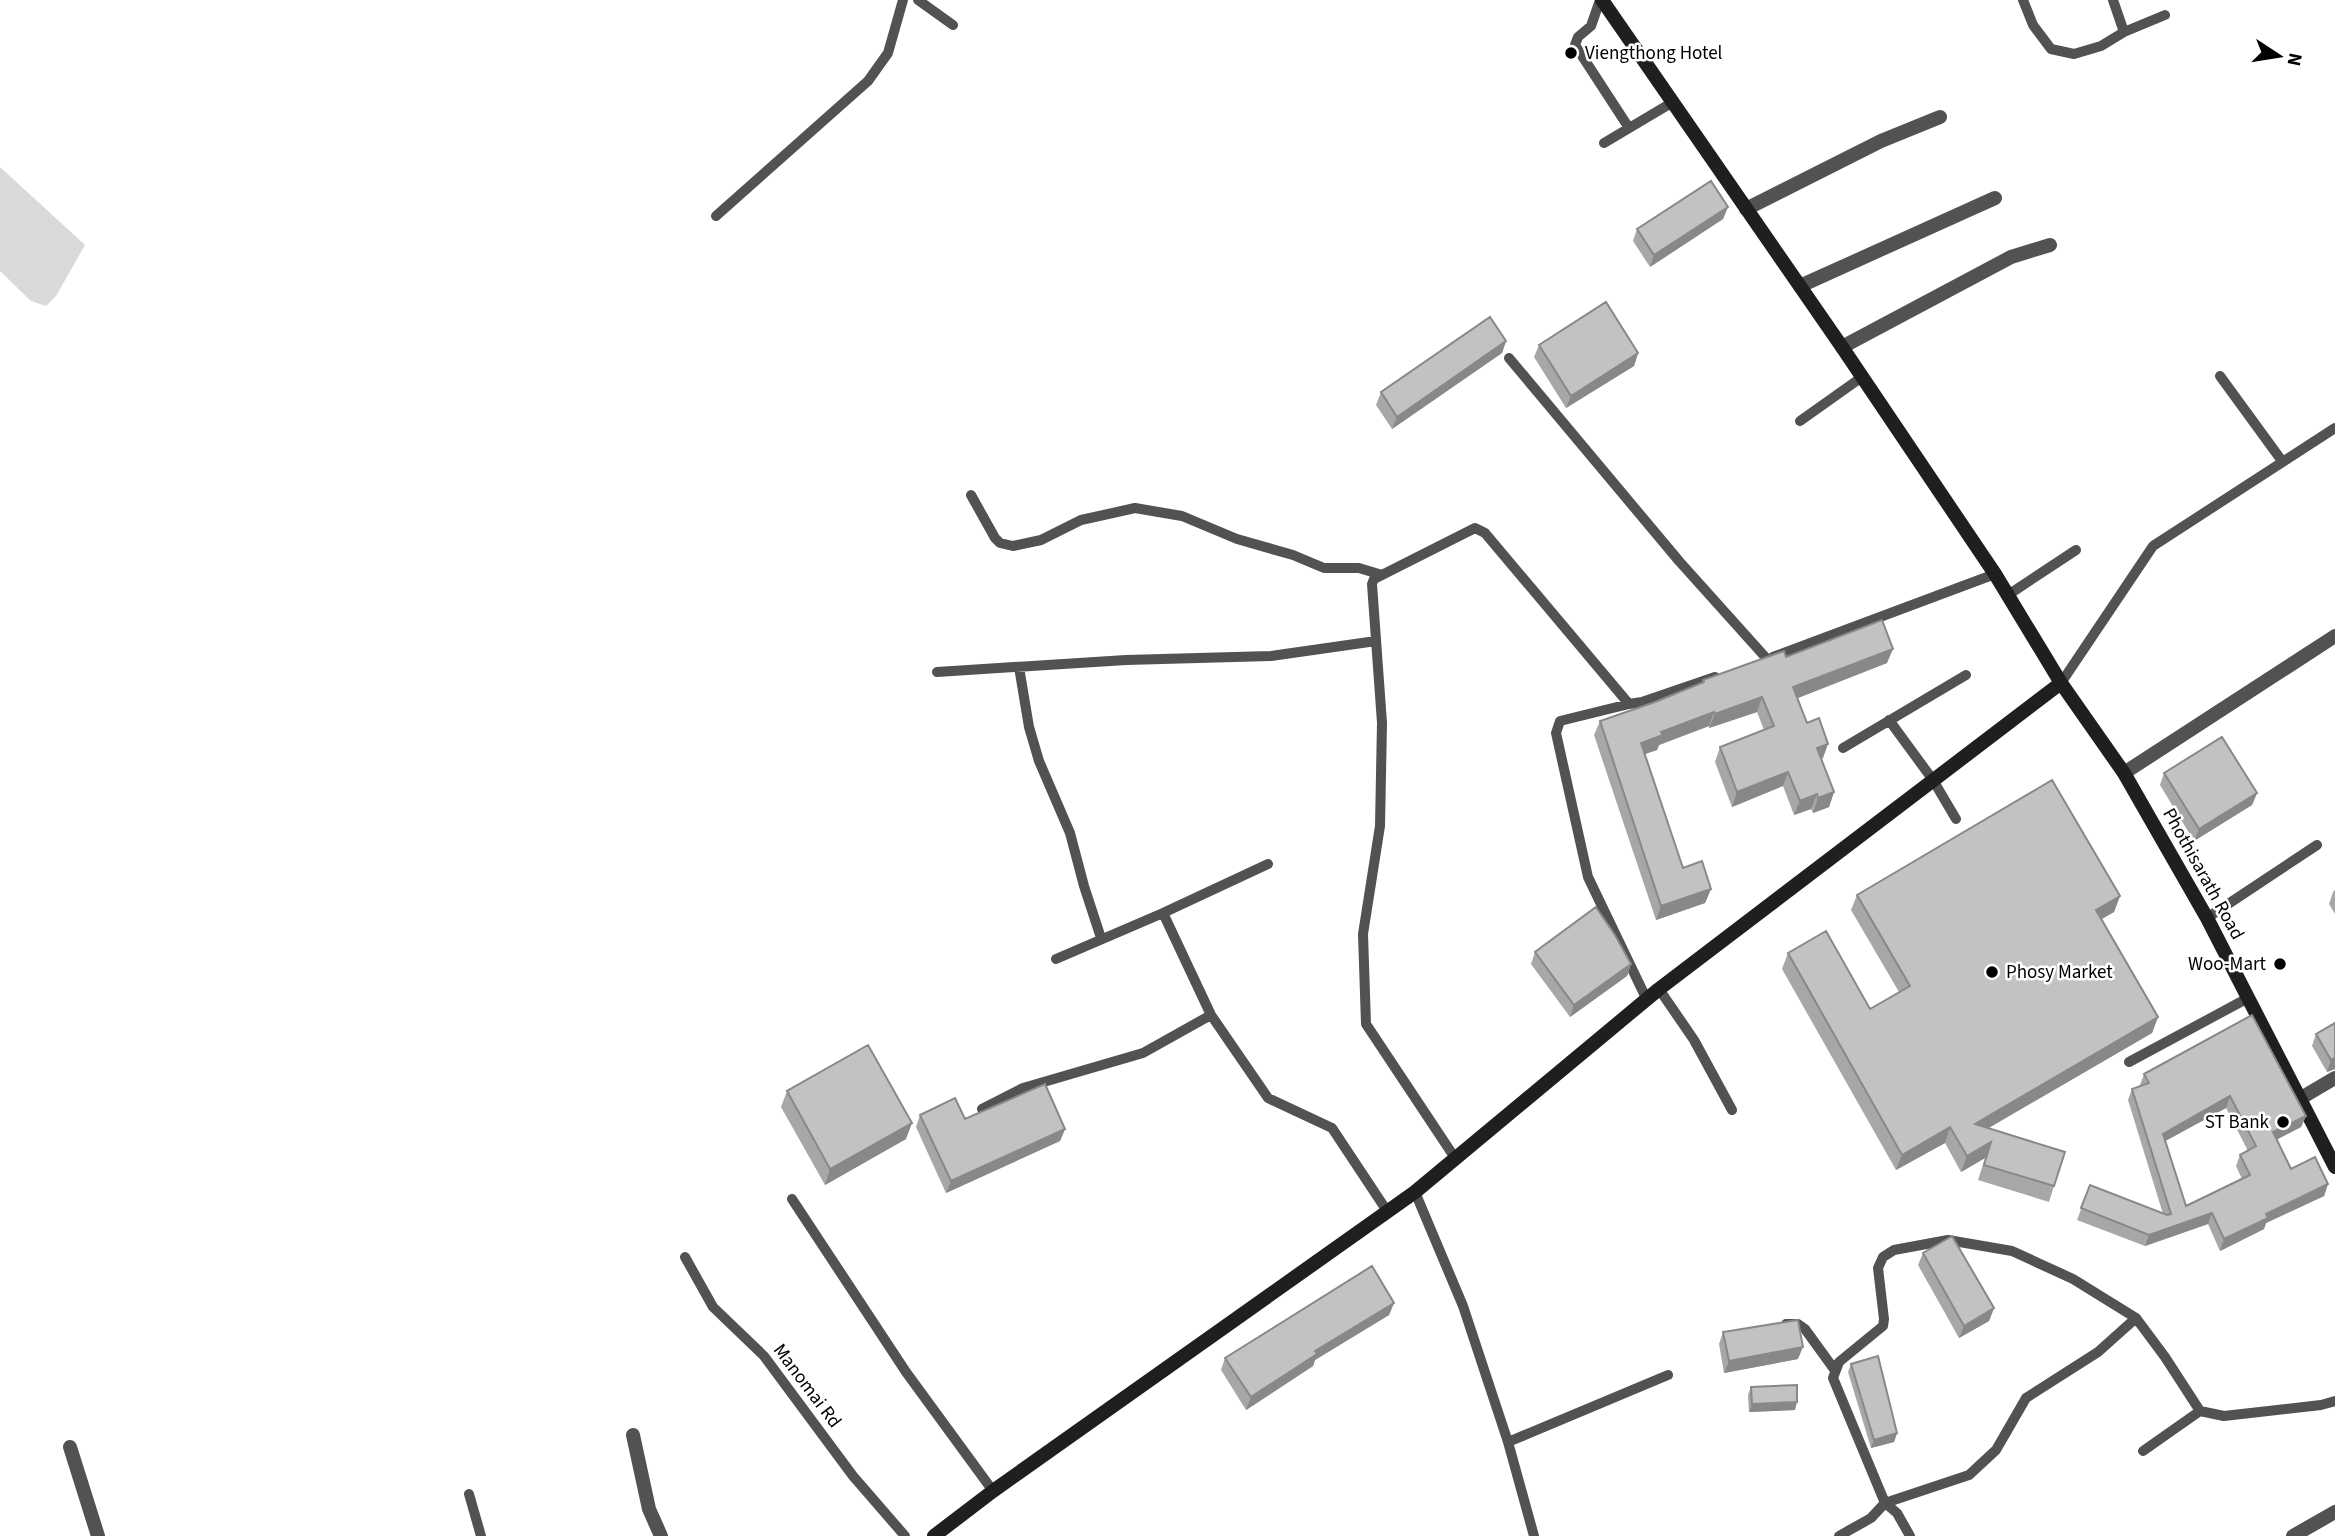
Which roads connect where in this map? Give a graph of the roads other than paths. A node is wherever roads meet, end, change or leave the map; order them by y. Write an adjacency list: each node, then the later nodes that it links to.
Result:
1 (903, 0): 15 (lane)
2 (918, 0): 7 (lane)
3 (1601, 0): 9 (street, Phothisarath Road); 11 (lane)
4 (2023, 0): 8 (lane)
5 (2113, 0): 8 (lane)
6 (2165, 15): 8 (lane)
7 (953, 26)
8 (2124, 32)
9 (1673, 102): 11 (lane); 14 (street, Phothisarath Road)
10 (1940, 117): 14 (street)
11 (1629, 128): 12 (lane)
12 (1604, 143)
13 (1995, 198): 17 (street)
14 (1746, 209): 17 (street, Phothisarath Road)
15 (716, 216)
16 (2050, 245): 18 (street)
17 (1800, 286): 18 (street, Phothisarath Road)
18 (1842, 347): 21 (street, Phothisarath Road)
19 (1509, 358): 32 (lane)
20 (2220, 376): 24 (lane)
21 (1862, 377): 22 (lane); 27 (street, Phothisarath Road)
22 (1800, 421)
23 (2335, 428): 24 (lane)
24 (2282, 461): 38 (lane)
25 (971, 495): 28 (lane)
26 (2076, 551): 29 (lane)
27 (1995, 574): 29 (street, Phothisarath Road); 32 (lane)
28 (1382, 575): 31 (lane); 39 (lane)
29 (2008, 595): 38 (street, Phothisarath Road)
30 (2335, 636): 42 (street)
31 (1376, 641): 34 (lane); 60 (lane)
32 (1767, 659): 33 (lane)
33 (1755, 664)
34 (1019, 667): 35 (lane); 49 (lane)
35 (937, 672)
36 (1730, 672): 39 (lane)
37 (1966, 675): 40 (lane)
38 (2061, 683): 42 (street, Phothisarath Road); 43 (street)
39 (1629, 704): 53 (lane)
40 (1889, 720): 41 (lane); 43 (lane)
41 (1843, 748)
42 (2124, 773): 48 (street, Phothisarath Road)
43 (1933, 780): 44 (lane); 51 (street)
44 (1956, 819)
45 (2317, 845): 48 (lane)
46 (1268, 864): 47 (lane)
47 (1163, 913): 49 (lane); 54 (lane)
48 (2207, 918): 52 (street, Phothisarath Road)
49 (1101, 938): 50 (lane)
50 (1056, 959)
51 (1659, 989): 53 (street); 59 (lane)
52 (2248, 998): 55 (lane); 57 (street, Phothisarath Road)
53 (1647, 1000): 60 (street)
54 (1211, 1015): 58 (lane); 64 (lane)
55 (2129, 1062)
56 (2335, 1078): 57 (street)
57 (2301, 1098): 61 (street, Phothisarath Road)
58 (982, 1109)
59 (1732, 1110)
60 (1455, 1158): 62 (street)
61 (2335, 1167)
62 (1415, 1192): 64 (street); 73 (lane)
63 (792, 1199): 76 (lane)
64 (1387, 1211): 76 (street)
65 (685, 1257): 83 (lane, Manomai Rd)
66 (2136, 1318): 68 (lane); 71 (lane); 78 (lane)
67 (1778, 1326): 68 (lane)
68 (1834, 1369): 78 (lane)
69 (1668, 1375): 73 (lane)
70 (2335, 1401): 71 (lane)
71 (2200, 1411): 75 (lane)
72 (633, 1435): 82 (street)
73 (1508, 1443): 85 (lane)
74 (70, 1447): 80 (street)
75 (2143, 1451)
76 (993, 1490): 84 (street)
77 (469, 1494): 81 (lane)
78 (1885, 1503): 86 (lane); 87 (lane)
79 (2335, 1512): 88 (street)
80 (98, 1536)
81 (481, 1536)
82 (661, 1536)
83 (905, 1536)
84 (934, 1536)
85 (1534, 1536)
86 (1839, 1536)
87 (1910, 1536)
88 (2293, 1536)

